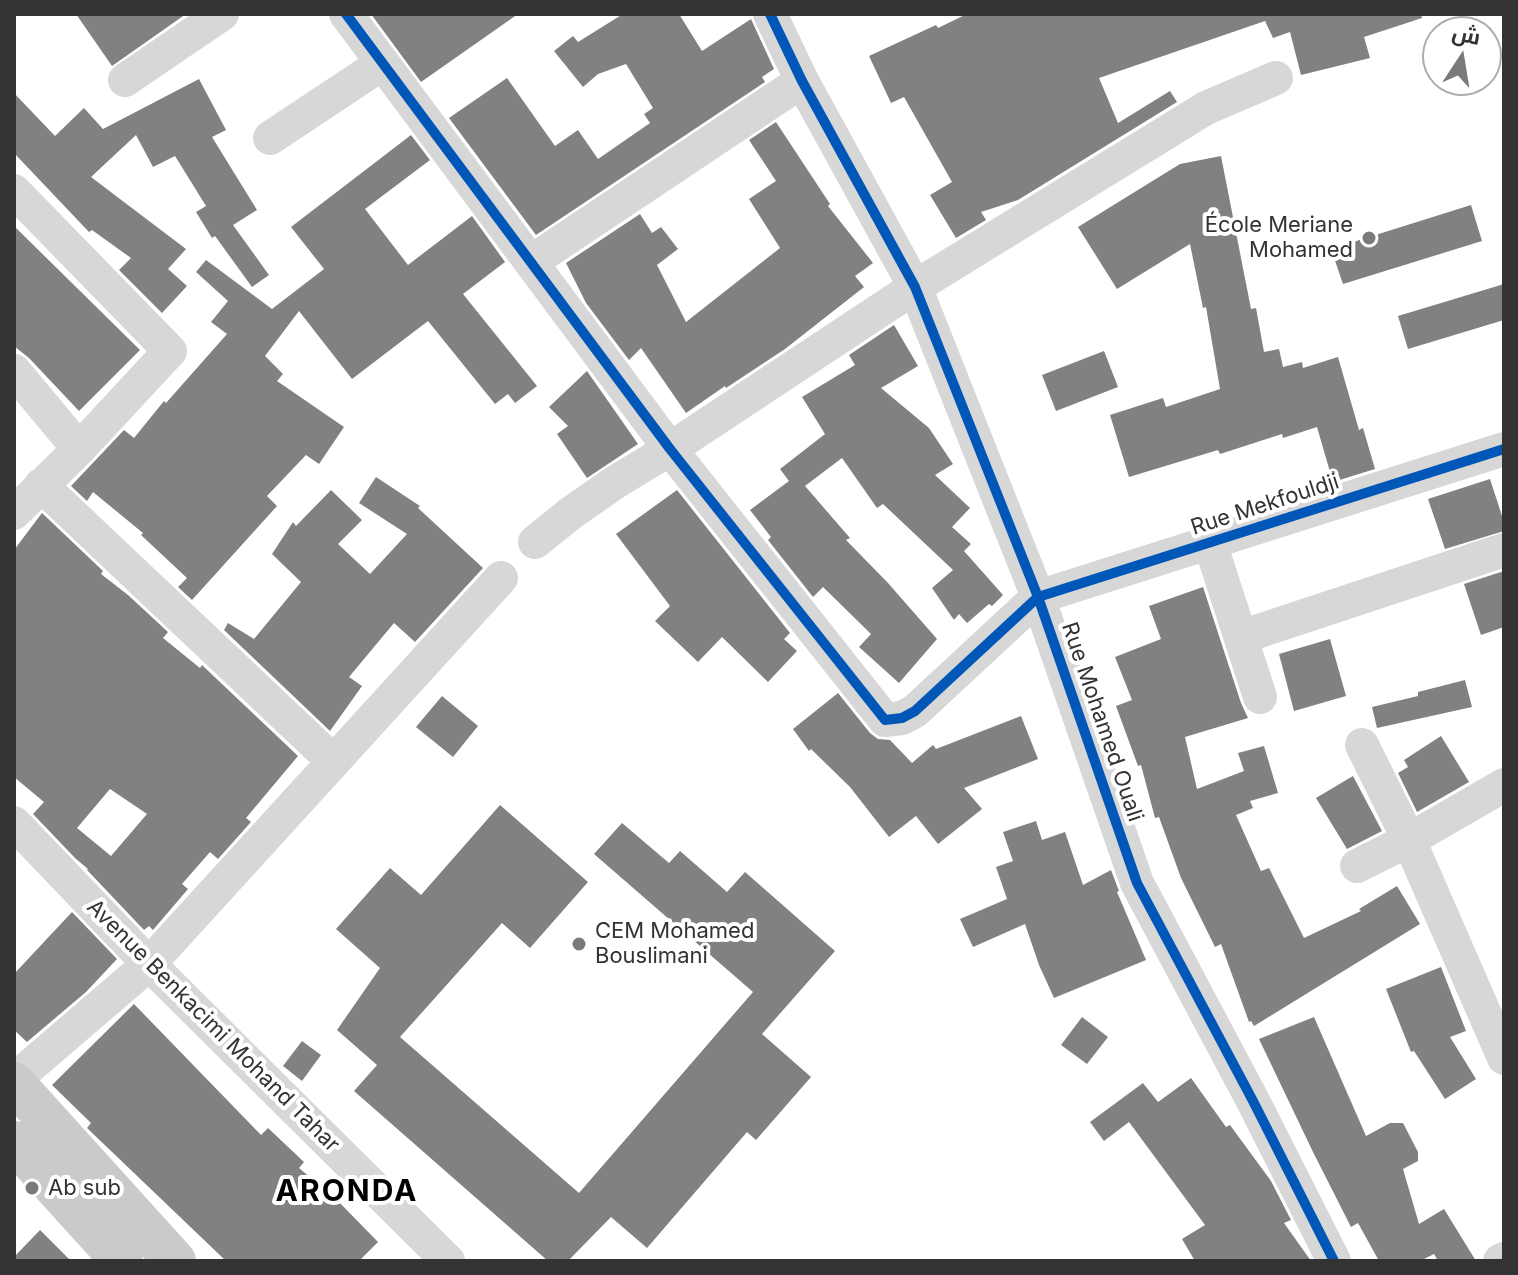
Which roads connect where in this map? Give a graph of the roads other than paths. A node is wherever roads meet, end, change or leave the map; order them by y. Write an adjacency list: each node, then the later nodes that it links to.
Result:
1 (222, 14): 6 (street)
2 (346, 14): 4 (street)
3 (770, 14): 7 (street, Rue Mohamed Ouali)
4 (383, 63): 8 (street); 10 (street)
5 (1276, 78): 11 (street)
6 (125, 80)
7 (802, 81): 10 (street); 11 (street, Rue Mohamed Ouali)
8 (270, 138)
9 (14, 191): 13 (street)
10 (531, 262): 14 (street)
11 (915, 287): 14 (street); 22 (street, Rue Mohamed Ouali)
12 (14, 371): 13 (street)
13 (79, 449): 16 (street)
14 (670, 449): 18 (street); 22 (street)
15 (1504, 449): 19 (street, Rue Mekfouldji)
16 (41, 485): 17 (street); 26 (street)
17 (14, 513)
18 (535, 542)
19 (1210, 543): 22 (street, Rue Mekfouldji); 23 (street)
20 (1504, 550): 23 (street)
21 (501, 578): 26 (street)
22 (1038, 597): 38 (street, Rue Mohamed Ouali)
23 (1241, 637): 24 (street)
24 (1260, 697)
25 (1362, 745): 29 (street)
26 (333, 761): 31 (street)
27 (1504, 785): 29 (street)
28 (14, 823): 31 (street, Avenue Benkacimi Mohand Tahar)
29 (1409, 840): 30 (street); 32 (street)
30 (1357, 866)
31 (149, 964): 33 (street); 37 (street, Avenue Benkacimi Mohand Tahar)
32 (1504, 1058)
33 (14, 1082): 36 (main road)
34 (14, 1142): 35 (main road)
35 (122, 1261)
36 (175, 1261)
37 (448, 1261)
38 (1334, 1261)

